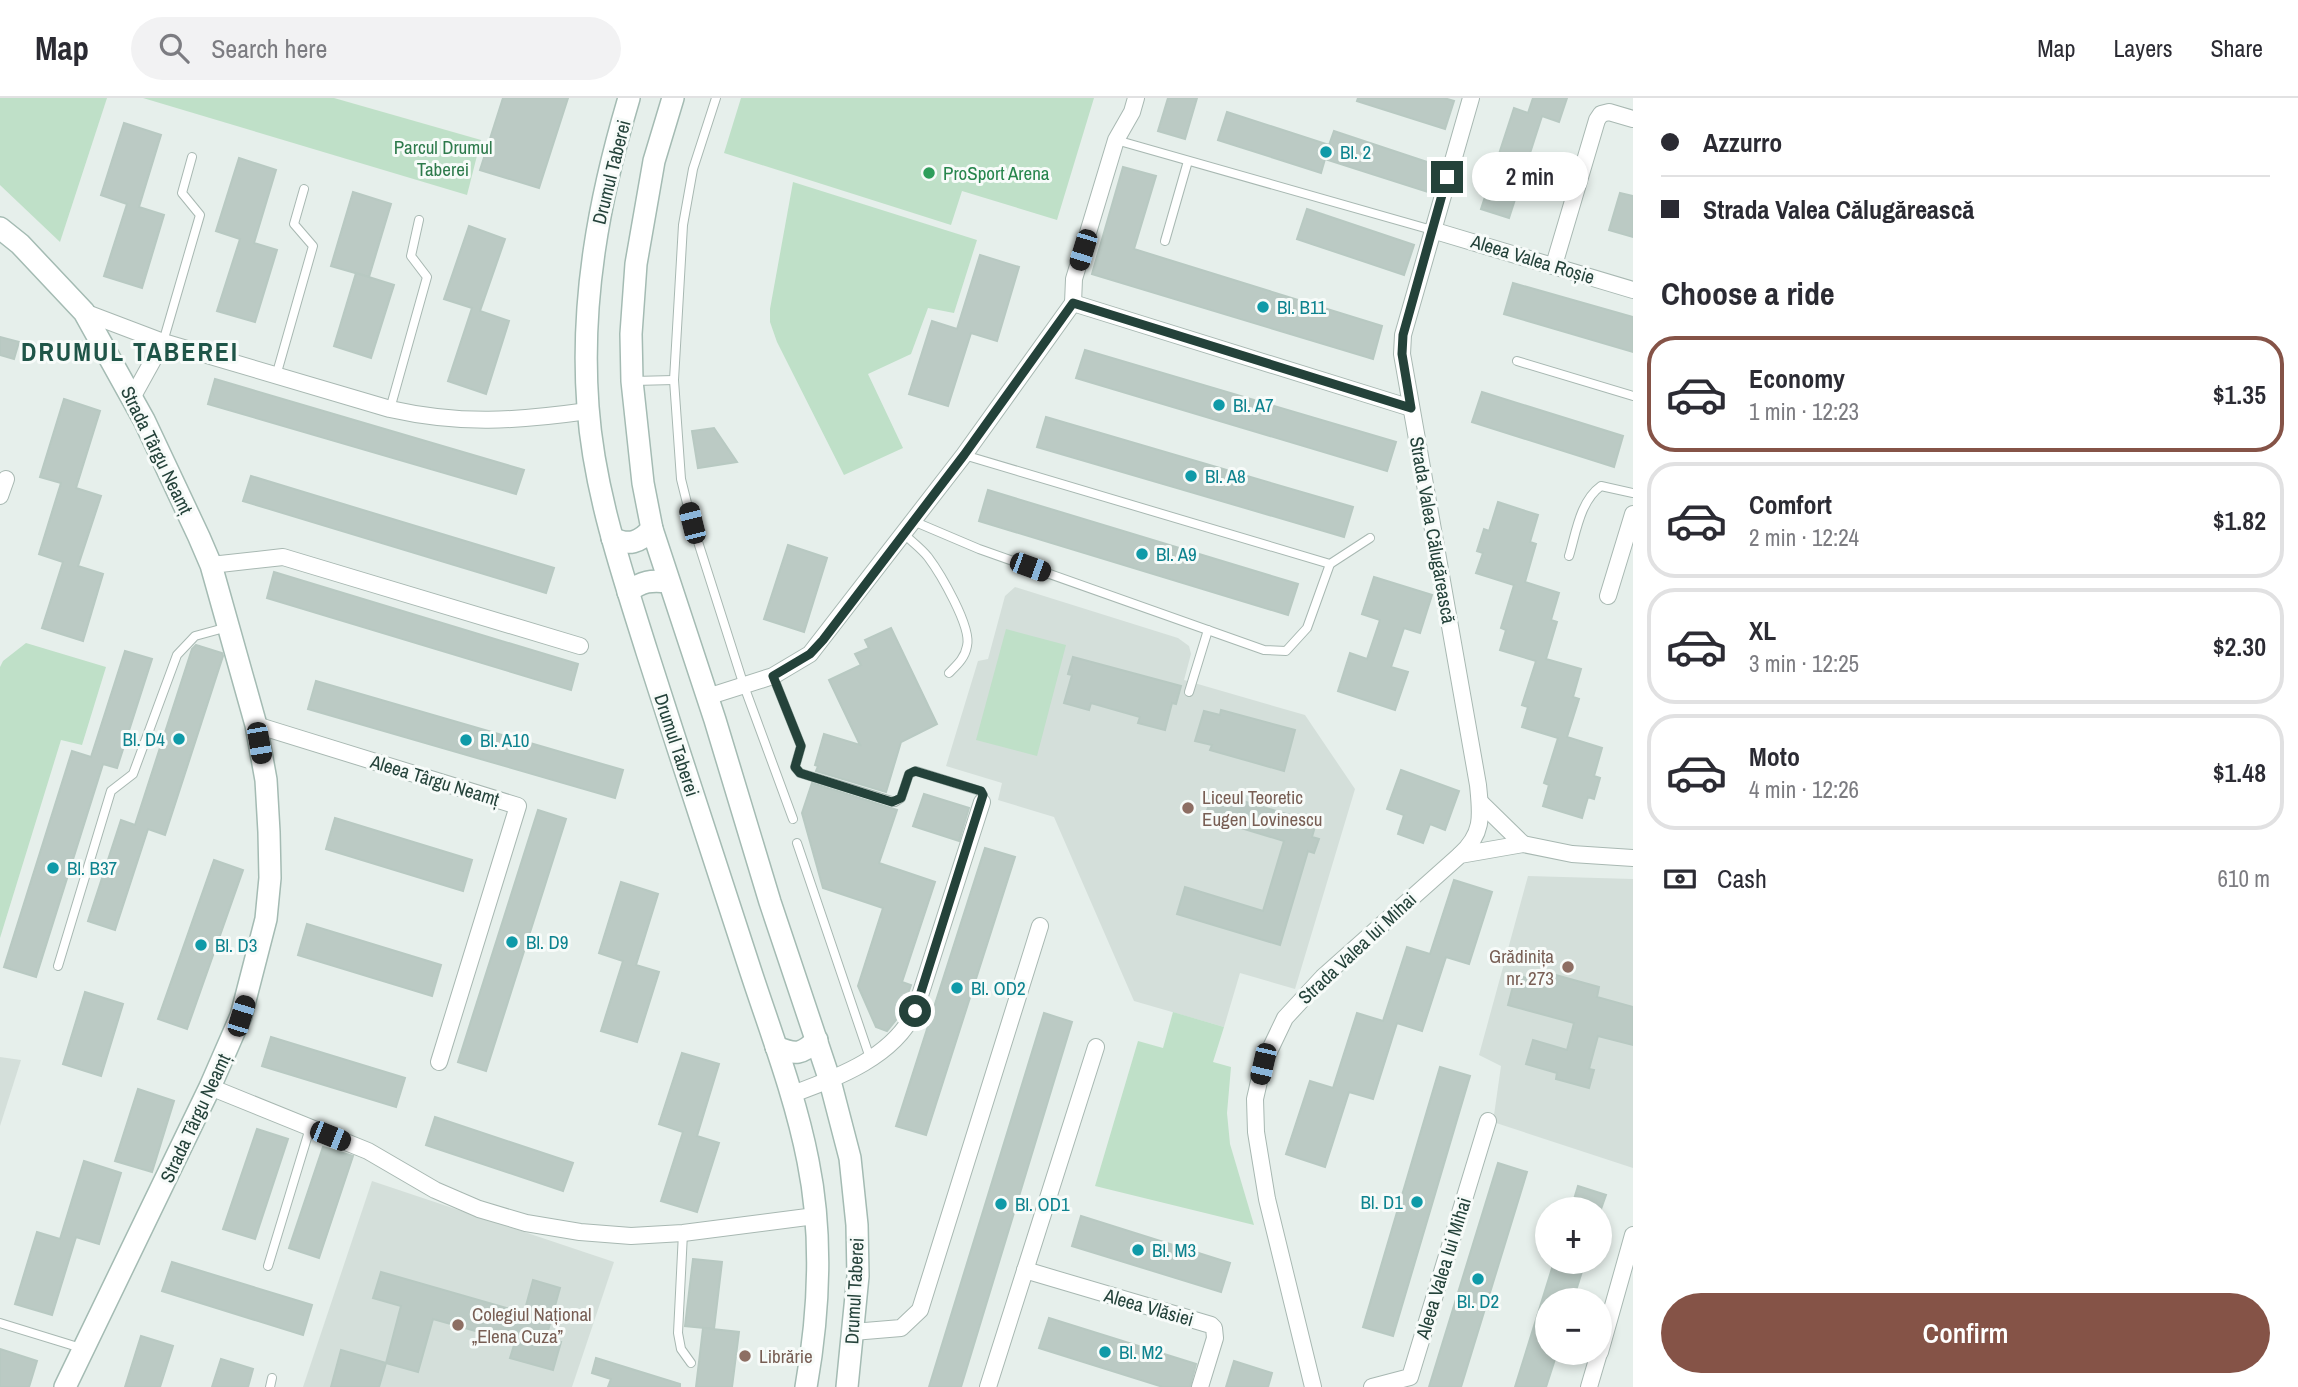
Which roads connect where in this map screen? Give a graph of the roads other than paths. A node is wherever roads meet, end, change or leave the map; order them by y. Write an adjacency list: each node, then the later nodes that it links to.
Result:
1 (629, 98): 28 (main road, Drumul Taberei)
2 (673, 98): 23 (main road, Drumul Taberei)
3 (716, 98): 22 (lane)
4 (1136, 98): 7 (street)
5 (1471, 98): 13 (street, Strada Valea Călugărească)
6 (1633, 119): 15 (street)
7 (1116, 140): 9 (lane); 17 (street)
8 (192, 157): 19 (lane)
9 (1188, 161): 13 (lane); 14 (lane)
10 (304, 189): 21 (lane)
11 (419, 220): 27 (lane)
12 (0, 228): 18 (main road, Strada Târgu Neamț)
13 (1432, 230): 15 (street, Aleea Valea Roșie); 26 (street, Strada Valea Călugărească)
14 (1164, 241)
15 (1554, 265): 16 (street, Aleea Valea Roșie)
16 (1633, 290)
17 (1073, 303): 26 (street); 29 (street)
18 (84, 312): 19 (street); 25 (main road, Strada Târgu Neamț)
19 (163, 342): 21 (street); 25 (street)
20 (1517, 361): 24 (lane)
21 (276, 376): 27 (street)
22 (674, 380): 23 (lane); 49 (lane)
23 (632, 381): 35 (main road, Drumul Taberei)
24 (1633, 396)
25 (132, 398): 40 (main road, Strada Târgu Neamț)
26 (1411, 408): 54 (street, Strada Valea Călugărească)
27 (390, 409): 28 (street)
28 (588, 411): 36 (main road, Drumul Taberei)
29 (964, 455): 34 (street); 39 (lane)
30 (6, 479): 32 (street)
31 (1633, 493): 38 (lane)
32 (0, 496)
33 (1633, 514): 43 (street)
34 (909, 528): 45 (lane); 47 (lane); 48 (street)
35 (652, 529): 36 (main road); 41 (main road, Drumul Taberei)
36 (612, 538): 42 (main road, Drumul Taberei)
37 (1370, 538): 39 (lane)
38 (1569, 556)
39 (1330, 564): 45 (lane)
40 (211, 565): 44 (main road, Strada Târgu Neamț); 46 (street)
41 (668, 582): 42 (main road); 51 (main road, Drumul Taberei)
42 (628, 592): 64 (main road, Drumul Taberei)
43 (1608, 596)
44 (228, 626): 52 (main road, Strada Târgu Neamț); 61 (lane)
45 (1208, 631): 50 (lane)
46 (580, 646)
47 (949, 673)
48 (773, 676): 49 (street); 53 (lane)
49 (744, 686): 51 (street); 55 (lane)
50 (1189, 692)
51 (707, 697): 62 (main road, Drumul Taberei)
52 (256, 724): 66 (street, Aleea Târgu Neamț); 68 (main road, Strada Târgu Neamț)
53 (982, 802): 65 (street)
54 (1480, 802): 57 (street); 58 (street, Strada Valea Călugărească)
55 (793, 820)
56 (797, 843): 65 (lane)
57 (1523, 844): 58 (street); 59 (street)
58 (1460, 855): 88 (street, Strada Valea lui Mihai)
59 (1633, 858)
60 (1040, 926): 79 (street)
61 (58, 966)
62 (817, 1040): 64 (main road); 67 (main road, Drumul Taberei)
63 (1096, 1047): 76 (street)
64 (776, 1048): 69 (main road, Drumul Taberei)
65 (870, 1058): 67 (street)
66 (439, 1062)
67 (830, 1081): 69 (street); 79 (main road, Drumul Taberei)
68 (210, 1087): 71 (street); 80 (main road, Strada Târgu Neamț)
69 (790, 1095): 72 (main road, Drumul Taberei)
70 (1488, 1121): 89 (street, Aleea Valea lui Mihai)
71 (310, 1128): 73 (street); 75 (lane)
72 (815, 1216): 73 (street); 84 (main road, Drumul Taberei)
73 (683, 1233): 81 (lane)
74 (1633, 1235): 77 (street)
75 (268, 1266)
76 (1025, 1270): 86 (street); 87 (street, Aleea Vlăsiei)
77 (1612, 1307)
78 (0, 1323): 80 (lane)
79 (853, 1332): 85 (main road, Drumul Taberei)
80 (85, 1349): 83 (main road, Strada Târgu Neamț)
81 (691, 1363)
82 (1596, 1365): 90 (street)
83 (65, 1387)
84 (806, 1387)
85 (846, 1387)
86 (988, 1387)
87 (1200, 1387)
88 (1313, 1387)
89 (1372, 1387)
90 (1590, 1387)

